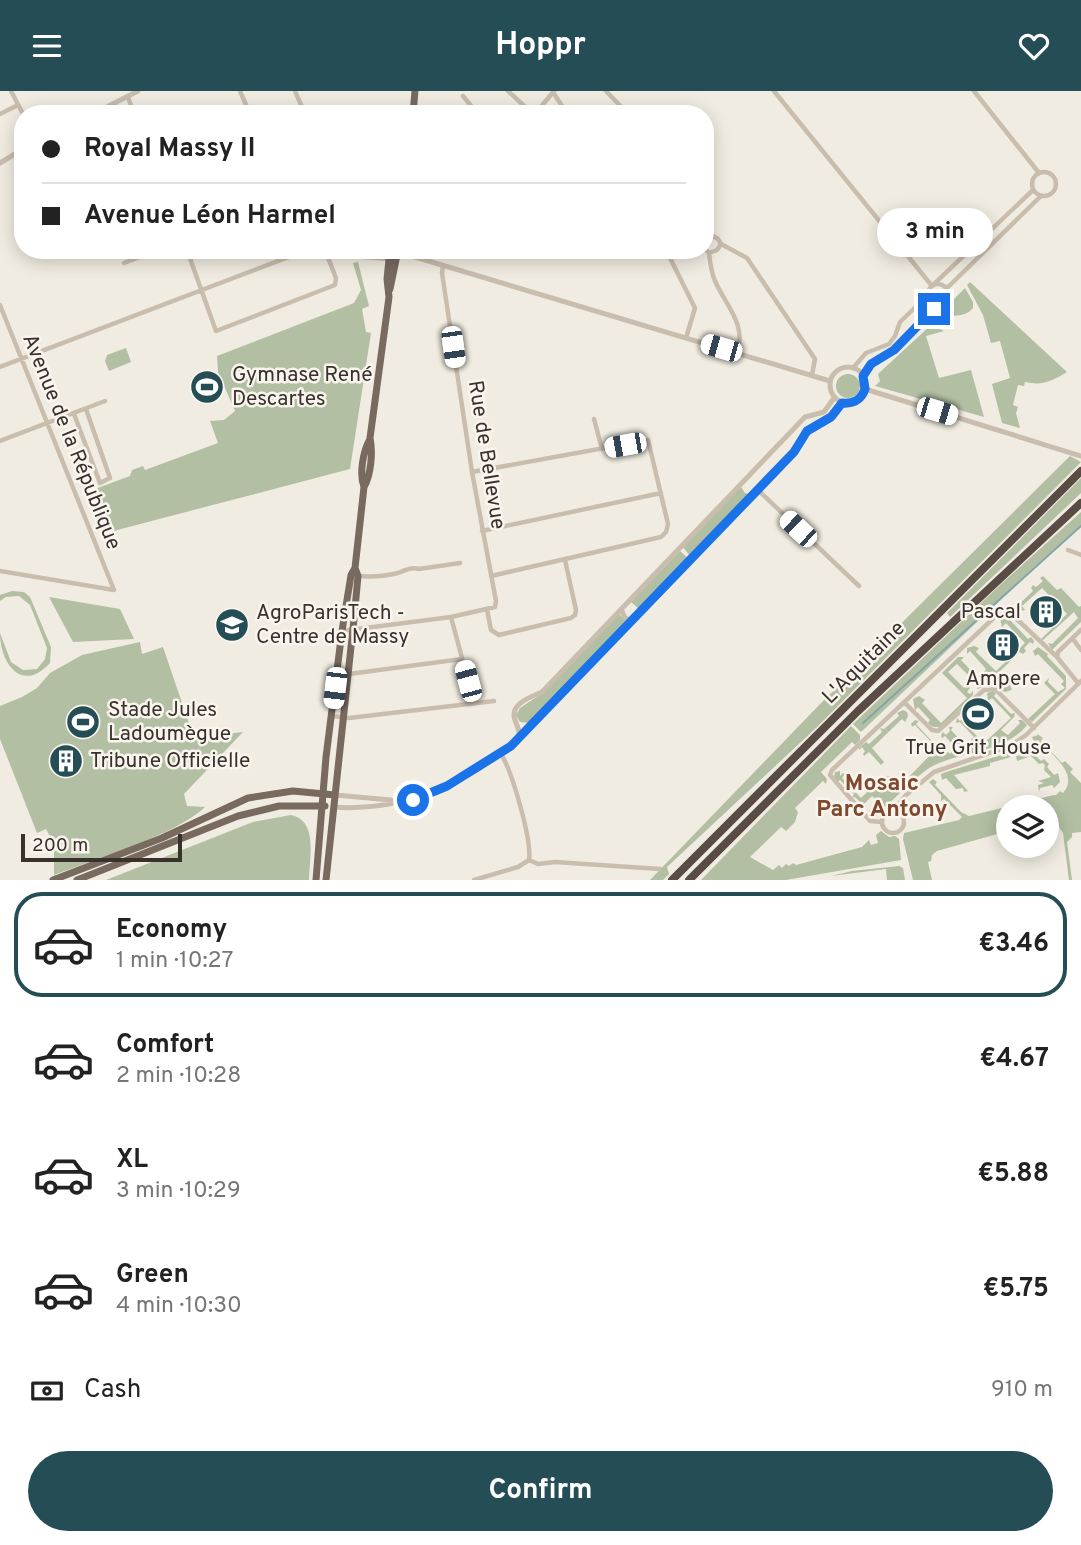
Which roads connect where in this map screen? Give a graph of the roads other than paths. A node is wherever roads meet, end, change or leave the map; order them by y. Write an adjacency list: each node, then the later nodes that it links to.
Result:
1 (11, 91): 10 (street)
2 (138, 91): 9 (street)
3 (508, 91): 14 (street)
4 (553, 91): 15 (street)
5 (606, 91): 16 (street)
6 (774, 91): 33 (street)
7 (974, 91): 17 (street)
8 (463, 96): 13 (street)
9 (128, 97): 11 (street); 12 (street)
10 (18, 105)
11 (112, 105)
12 (131, 105)
13 (470, 105)
14 (524, 105)
15 (541, 105)
16 (619, 105)
17 (1039, 173): 18 (street); 19 (street)
18 (1033, 190): 19 (street); 33 (street)
19 (1041, 196): 34 (street)
20 (714, 236): 21 (street)
21 (721, 244): 22 (street); 44 (street)
22 (714, 250)
23 (136, 259): 31 (street)
24 (190, 259): 35 (street)
25 (284, 259): 35 (street)
26 (329, 259): 35 (street)
27 (393, 259): 71 (main road)
28 (421, 259): 32 (street)
29 (670, 259): 39 (street)
30 (708, 259): 40 (street)
31 (124, 264)
32 (443, 266): 39 (street); 59 (street, Rue de Bellevue)
33 (933, 285): 34 (street); 36 (street)
34 (947, 289): 37 (street)
35 (202, 291): 41 (street)
36 (928, 295): 37 (street); 43 (street)
37 (936, 304): 45 (street)
38 (0, 305): 41 (street, Avenue de la République)
39 (686, 338): 40 (street)
40 (737, 353): 44 (street)
41 (22, 359): 42 (street); 54 (street, Avenue de la République)
42 (0, 367)
43 (853, 368): 45 (street); 46 (street)
44 (812, 375): 46 (street)
45 (863, 376): 47 (street)
46 (830, 381): 48 (street)
47 (865, 389): 50 (street); 57 (street)
48 (834, 398): 50 (street); 60 (street)
49 (105, 401): 51 (street)
50 (842, 403): 62 (street)
51 (86, 409): 52 (street); 52 (street)
52 (74, 414): 54 (street)
53 (594, 419): 56 (street)
54 (46, 424): 55 (street); 70 (street, Avenue de la République)
55 (0, 441)
56 (602, 449): 59 (street); 63 (street)
57 (1080, 453)
58 (1081, 471): 114 (highway, L'Aquitaine)
59 (472, 472): 65 (street, Rue de Bellevue)
60 (749, 476): 61 (street); 62 (street)
61 (743, 483): 62 (street); 74 (street)
62 (758, 490): 73 (street); 77 (street)
63 (661, 493): 65 (street); 68 (street)
64 (1081, 503): 115 (highway, L'Aquitaine)
65 (482, 531): 72 (street, Rue de Bellevue)
66 (1068, 550): 67 (street)
67 (1081, 555)
68 (565, 560): 72 (street); 75 (street)
69 (460, 563): 71 (street)
70 (0, 571)
71 (356, 572): 81 (main road); 82 (main road)
72 (491, 576): 75 (street, Rue de Bellevue)
73 (859, 586)
74 (627, 603): 76 (street); 77 (street)
75 (487, 609): 78 (street)
76 (621, 609): 79 (street); 95 (street)
77 (639, 615): 79 (street)
78 (451, 617): 82 (street); 86 (street)
79 (633, 621): 94 (street)
80 (1081, 630): 83 (street)
81 (342, 631): 82 (street); 92 (main road)
82 (353, 631): 87 (main road)
83 (1073, 639): 84 (street); 85 (street)
84 (1081, 650)
85 (1057, 657): 88 (street); 91 (street)
86 (462, 659): 87 (street); 90 (street)
87 (348, 674): 93 (main road)
88 (1079, 682): 96 (street)
89 (494, 701): 90 (street)
90 (474, 703): 93 (street)
91 (905, 703): 96 (street); 106 (street)
92 (332, 716): 93 (street); 100 (main road)
93 (344, 718): 101 (main road)
94 (534, 723): 95 (street); 97 (street)
95 (517, 724): 97 (street); 98 (street)
96 (1034, 728): 105 (street)
97 (527, 730): 98 (street)
98 (519, 738): 99 (street)
99 (501, 754): 102 (street); 107 (street)
100 (323, 793): 101 (main road); 103 (main road); 109 (main road)
101 (335, 795): 102 (street); 104 (main road)
102 (401, 801): 104 (street)
103 (321, 806): 104 (main road); 110 (main road); 111 (main road)
104 (333, 807): 112 (main road)
105 (897, 812): 106 (street); 106 (street)
106 (882, 821)
107 (528, 860): 108 (street); 113 (street)
108 (660, 869)
109 (52, 880)
110 (77, 880)
111 (316, 880)
112 (326, 880)
113 (474, 880)
114 (672, 880)
115 (689, 880)

